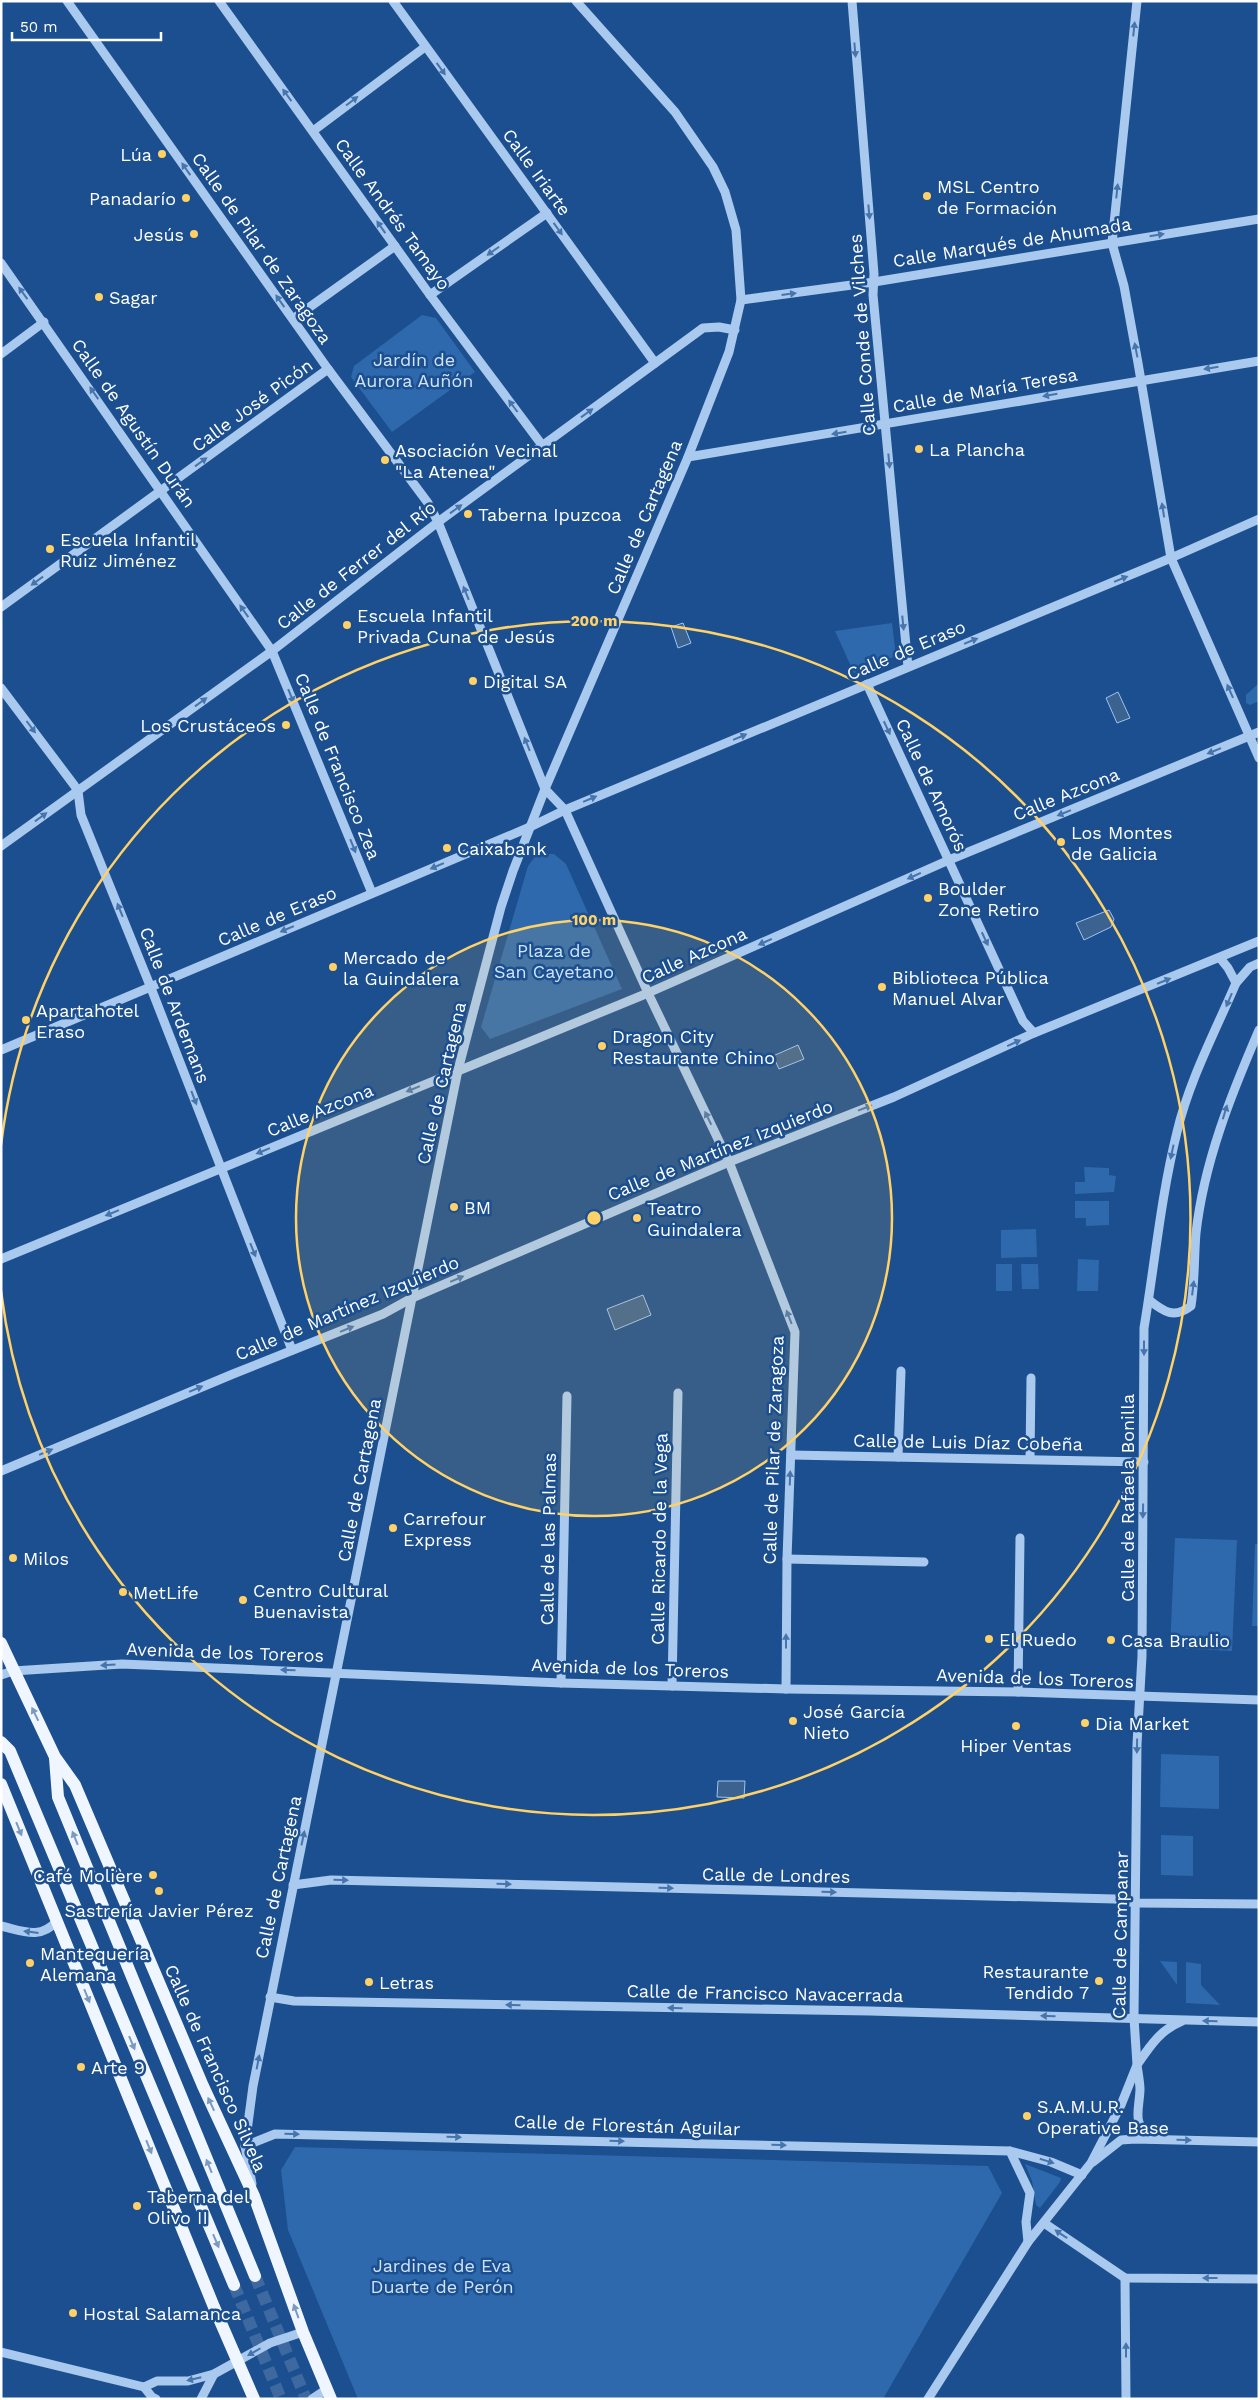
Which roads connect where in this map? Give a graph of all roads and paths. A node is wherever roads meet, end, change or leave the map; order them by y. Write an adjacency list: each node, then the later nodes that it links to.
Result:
1 (67, 1): 17 (street, Calle de Pilar de Zaragoza, one-way to 1)
2 (219, 1): 8 (street, Calle Andrés Tamayo, one-way to 2)
3 (392, 1): 7 (street, Calle Iriarte)
4 (576, 1): 16 (street, Calle de Cartagena)
5 (852, 1): 14 (street, Calle Conde de Vilches, one-way to 14)
6 (1137, 1): 11 (street, one-way to 6)
7 (425, 47): 8 (street, one-way to 7); 9 (street, Calle Iriarte, one-way to 9)
8 (313, 131): 12 (street, Calle Andrés Tamayo, one-way to 8)
9 (547, 213): 15 (street, one-way to 15); 22 (street, Calle Iriarte, one-way to 22)
10 (1259, 219): 11 (street, Calle Marqués de Ahumada, one-way to 10)
11 (1112, 242): 14 (street, Calle Marqués de Ahumada); 24 (street, one-way to 11)
12 (395, 246): 15 (street, Calle Andrés Tamayo); 17 (street)
13 (1, 263): 18 (street, Calle de Agustín Durán, one-way to 13)
14 (874, 282): 16 (street, Calle Marqués de Ahumada, one-way to 14); 25 (street, Calle Conde de Vilches)
15 (430, 295): 26 (street, Calle Andrés Tamayo, one-way to 15)
16 (741, 300): 19 (street, Calle de Cartagena)
17 (293, 319): 23 (street, Calle de Pilar de Zaragoza)
18 (44, 322): 20 (street); 28 (street, Calle de Agustín Durán, one-way to 18)
19 (735, 330): 22 (street, Calle de Ferrer del Río); 27 (street, Calle de Cartagena)
20 (1, 354)
21 (1259, 361): 24 (street, Calle de María Teresa, one-way to 24)
22 (655, 363): 26 (street, Calle de Ferrer del Río, one-way to 22)
23 (328, 369): 28 (street, Calle José Picón, one-way to 23); 30 (street, Calle de Pilar de Zaragoza)
24 (1141, 380): 25 (street, Calle de María Teresa, one-way to 25); 31 (street, one-way to 24)
25 (885, 425): 27 (street, Calle de María Teresa, one-way to 27); 34 (street, Calle Conde de Vilches, one-way to 34)
26 (542, 445): 30 (street, Calle de Ferrer del Río, one-way to 26)
27 (688, 457): 40 (street, Calle de Cartagena)
28 (162, 491): 32 (street, Calle José Picón, one-way to 32); 33 (street, Calle de Agustín Durán, one-way to 28)
29 (1259, 519): 31 (street, Calle de Eraso)
30 (438, 522): 33 (street, Calle de Ferrer del Río); 40 (street, Calle de Pilar de Zaragoza, one-way to 30)
31 (1171, 558): 34 (street, Calle de Eraso, one-way to 31); 38 (street, one-way to 31)
32 (1, 607)
33 (272, 651): 41 (street, Calle de Ferrer del Río, one-way to 33); 46 (street, Calle de Francisco Zea, one-way to 46)
34 (908, 667): 35 (street, Calle de Eraso)
35 (867, 684): 42 (street, Calle de Eraso, one-way to 35); 45 (street, Calle de Amorós, one-way to 45)
36 (1, 688): 41 (street, Calle de Ardemans, one-way to 41)
37 (1259, 732): 38 (street, Calle Azcona)
38 (1249, 736): 39 (street); 45 (street, Calle Azcona, one-way to 45)
39 (1259, 758)
40 (545, 789): 42 (street); 43 (street, Calle de Cartagena)
41 (78, 791): 44 (street, Calle de Ferrer del Río, one-way to 41); 51 (street, Calle de Ardemans, one-way to 41)
42 (565, 810): 43 (street, Calle de Eraso); 52 (street, Calle de Pilar de Zaragoza)
43 (530, 827): 46 (street, Calle de Eraso, one-way to 46); 56 (street, Calle de Cartagena)
44 (1, 846)
45 (948, 860): 52 (street, Calle Azcona, one-way to 52); 54 (street, Calle de Amorós, one-way to 54)
46 (372, 893): 51 (street, Calle de Eraso, one-way to 51)
47 (1259, 940): 48 (street, Calle de Martínez Izquierdo)
48 (1220, 958): 50 (street); 54 (street, Calle de Martínez Izquierdo, one-way to 48)
49 (1259, 963): 50 (street, Calle de Rafaela Bonilla)
50 (1236, 983): 61 (street, Calle de Rafaela Bonilla, one-way to 61)
51 (151, 988): 55 (street, Calle de Eraso); 58 (street, Calle de Ardemans, one-way to 58)
52 (648, 993): 56 (street, Calle Azcona); 57 (street, Calle de Pilar de Zaragoza, one-way to 52)
53 (1259, 1030): 61 (street, one-way to 53)
54 (1034, 1033): 57 (street, Calle de Martínez Izquierdo, one-way to 54)
55 (1, 1050)
56 (458, 1070): 58 (street, Calle Azcona, one-way to 58); 60 (street, Calle de Cartagena)
57 (729, 1162): 60 (street, Calle de Martínez Izquierdo, one-way to 57); 67 (street, Calle de Pilar de Zaragoza, one-way to 57)
58 (221, 1168): 59 (street, Calle Azcona, one-way to 59); 62 (street, Calle de Ardemans, one-way to 62)
59 (1, 1259)
60 (412, 1298): 62 (street, Calle de Martínez Izquierdo, one-way to 60); 76 (street, Calle de Cartagena)
61 (1149, 1300): 70 (street, Calle de Rafaela Bonilla, one-way to 70)
62 (292, 1350): 71 (street, Calle de Martínez Izquierdo, one-way to 62)
63 (901, 1371): 68 (street)
64 (1031, 1378): 69 (street)
65 (678, 1393): 79 (street, Calle Ricardo de la Vega)
66 (567, 1396): 78 (street, Calle de las Palmas)
67 (791, 1455): 68 (street, Calle de Luis Díaz Cobeña); 73 (street, Calle de Pilar de Zaragoza, one-way to 67)
68 (898, 1457): 69 (street, Calle de Luis Díaz Cobeña)
69 (1030, 1460): 70 (street, Calle de Luis Díaz Cobeña)
70 (1144, 1462): 82 (street, Calle de Rafaela Bonilla, one-way to 82)
71 (1, 1471)
72 (1020, 1538): 81 (street)
73 (786, 1559): 74 (street); 80 (street, Calle de Pilar de Zaragoza, one-way to 73)
74 (924, 1562)
75 (1, 1643): 77 (main road, Calle de Francisco Silvela)
76 (337, 1672): 77 (street, Avenida de los Toreros, one-way to 77); 78 (street, Avenida de los Toreros); 87 (street, Calle de Cartagena, one-way to 76)
77 (7, 1673): 85 (main road, Calle de Francisco Silvela, one-way to 77)
78 (561, 1683): 79 (street, Avenida de los Toreros)
79 (672, 1686): 80 (street, Avenida de los Toreros)
80 (786, 1689): 81 (street, Avenida de los Toreros)
81 (1018, 1692): 82 (street, Avenida de los Toreros)
82 (1139, 1697): 83 (street, Avenida de los Toreros); 88 (street, Calle de Campanar, one-way to 88)
83 (1259, 1700)
84 (1, 1742): 109 (main road, one-way to 109)
85 (55, 1757): 103 (main road, Calle de Francisco Silvela, one-way to 85); 106 (main road, Calle de Francisco Silvela, one-way to 85)
86 (1, 1784): 90 (main road, one-way to 90)
87 (293, 1885): 88 (street, Calle de Londres, one-way to 88); 92 (street, Calle de Cartagena)
88 (1136, 1903): 89 (street, Calle de Londres); 93 (street, Calle de Campanar)
89 (1259, 1904)
90 (57, 1921): 91 (street, one-way to 91); 112 (main road, one-way to 112)
91 (1, 1926)
92 (270, 1997): 93 (street, Calle de Francisco Navacerrada, one-way to 92); 99 (street, Calle de Cartagena, one-way to 92)
93 (1134, 2018): 94 (street, Calle de Francisco Navacerrada); 96 (street, Calle de Campanar)
94 (1185, 2020): 95 (street, Calle de Francisco Navacerrada, one-way to 94); 96 (street)
95 (1259, 2022)
96 (1137, 2065): 97 (street); 101 (street, Calle de Campanar)
97 (1150, 2139): 98 (street, one-way to 98); 101 (street)
98 (1259, 2142)
99 (246, 2146): 100 (street, Calle de Florestán Aguilar, one-way to 100); 103 (street, Calle de Cartagena)
100 (1010, 2151): 102 (street, Calle de Florestán Aguilar, one-way to 102); 105 (street)
101 (1090, 2163): 102 (street)
102 (1082, 2175): 104 (street)
103 (254, 2196): 110 (main road, Calle de Francisco Silvela, one-way to 103)
104 (1044, 2223): 105 (street); 107 (street, one-way to 104)
105 (1028, 2242): 120 (street)
106 (255, 2276)
107 (1125, 2278): 108 (street, one-way to 107); 121 (street, one-way to 107)
108 (1259, 2279)
109 (234, 2285)
110 (303, 2332): 112 (street, one-way to 112); 115 (main road, Calle de Francisco Silvela)
111 (1, 2352): 114 (street)
112 (238, 2360): 113 (street); 118 (main road)
113 (214, 2374): 114 (street, one-way to 114); 117 (street)
114 (144, 2387): 116 (street)
115 (329, 2394): 119 (street)
116 (156, 2399)
117 (201, 2399)
118 (254, 2399)
119 (312, 2399)
120 (928, 2399)
121 (1126, 2399)

